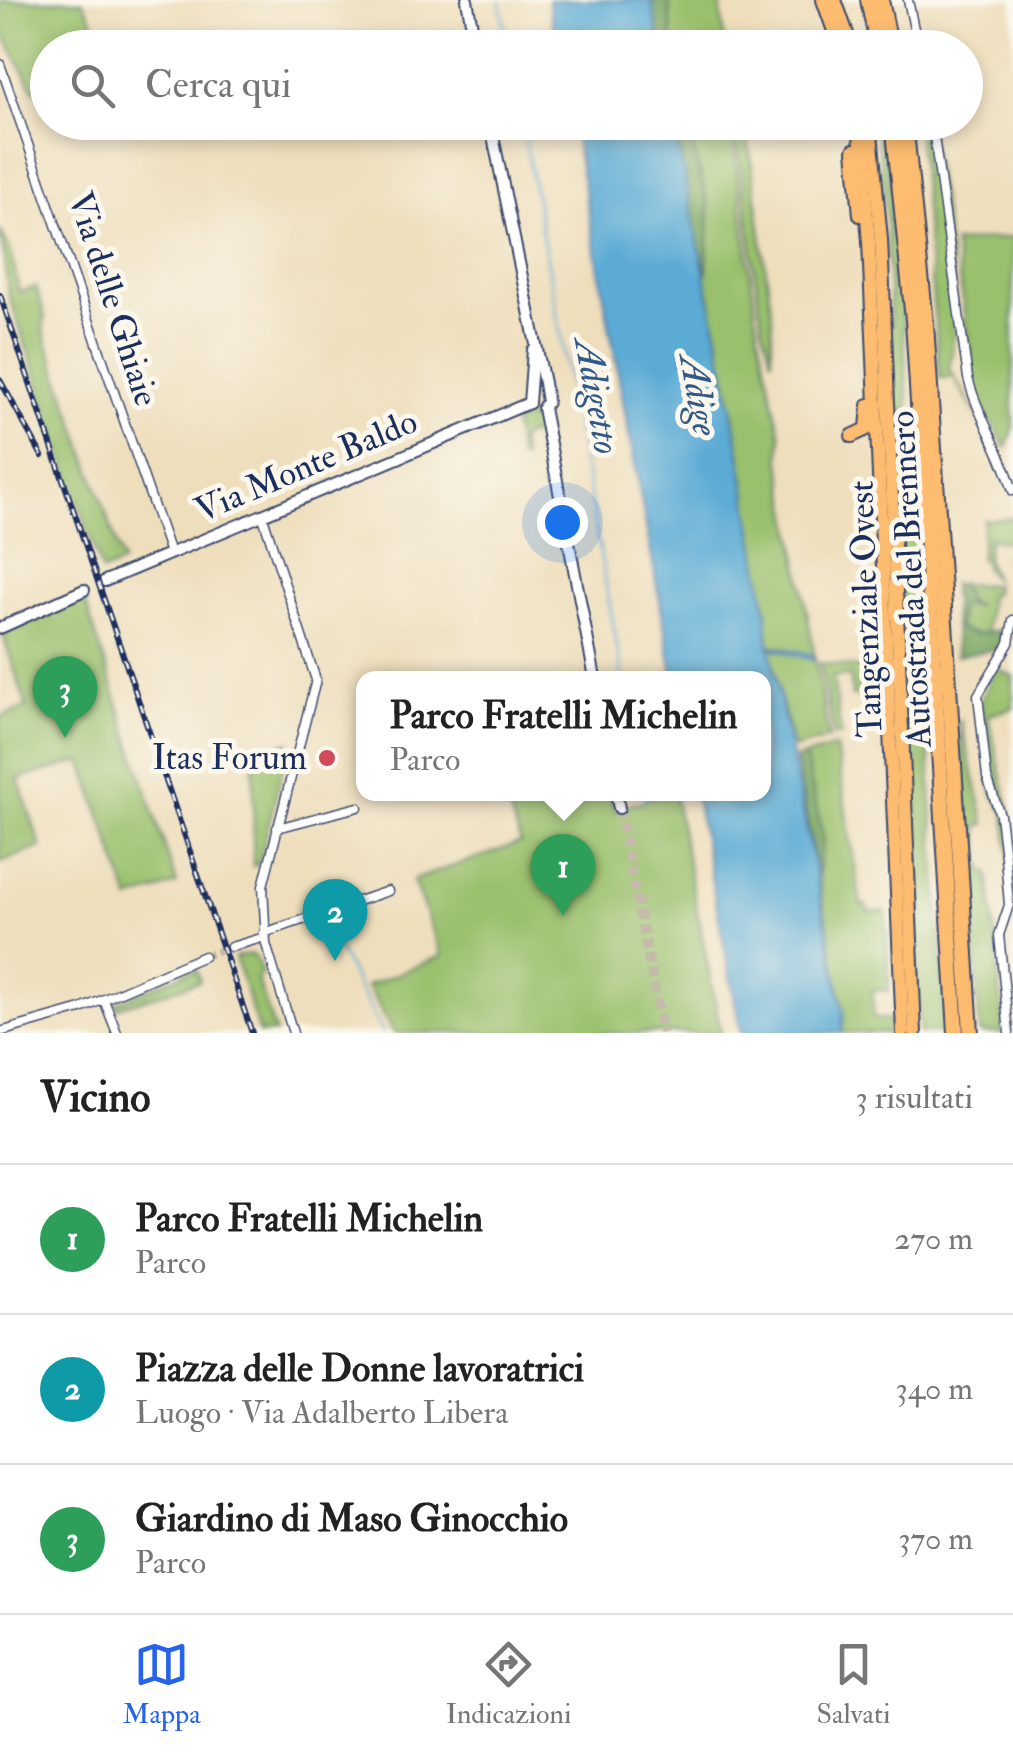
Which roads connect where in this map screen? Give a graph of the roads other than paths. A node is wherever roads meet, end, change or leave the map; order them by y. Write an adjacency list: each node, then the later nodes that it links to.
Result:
1 (467, 0): 7 (street)
2 (823, 0): 8 (highway)
3 (835, 0): 9 (highway)
4 (868, 0): 10 (highway)
5 (881, 0): 11 (highway)
6 (908, 0): 12 (street)
7 (473, 30)
8 (834, 30)
9 (846, 30)
10 (874, 30)
11 (887, 30)
12 (914, 30)
13 (0, 64): 27 (street, Via delle Ghiaie)
14 (494, 140): 21 (street)
15 (858, 140): 20 (highway, Tangenziale Ovest)
16 (872, 140): 33 (highway, Tangenziale Ovest)
17 (894, 140): 32 (highway, Autostrada del Brennero)
18 (907, 140): 32 (highway, Autostrada del Brennero)
19 (935, 140): 25 (street)
20 (874, 333): 24 (highway); 33 (highway, Tangenziale Ovest)
21 (534, 346): 22 (street); 23 (street)
22 (529, 401): 23 (street); 26 (street, Via Monte Baldo)
23 (545, 402): 34 (street)
24 (852, 436)
25 (1013, 492)
26 (262, 514): 27 (street, Via Monte Baldo); 39 (street)
27 (170, 554): 28 (street, Via Monte Baldo)
28 (105, 581)
29 (84, 590): 31 (street)
30 (1013, 620): 52 (street)
31 (0, 628)
32 (938, 650): 35 (highway, Autostrada del Brennero)
33 (894, 664): 48 (highway, Tangenziale Ovest); 49 (highway, Tangenziale Ovest)
34 (594, 671)
35 (939, 672): 50 (highway, Autostrada del Brennero); 51 (highway, Autostrada del Brennero)
36 (618, 801): 38 (street)
37 (358, 806): 39 (street)
38 (619, 808)
39 (277, 828): 41 (street)
40 (388, 891): 41 (street)
41 (264, 935): 42 (street); 47 (street)
42 (232, 947)
43 (204, 956): 44 (street)
44 (104, 1000): 45 (street); 46 (street)
45 (0, 1032)
46 (117, 1033)
47 (294, 1033)
48 (904, 1033)
49 (915, 1033)
50 (956, 1033)
51 (971, 1033)
52 (1008, 1033)

